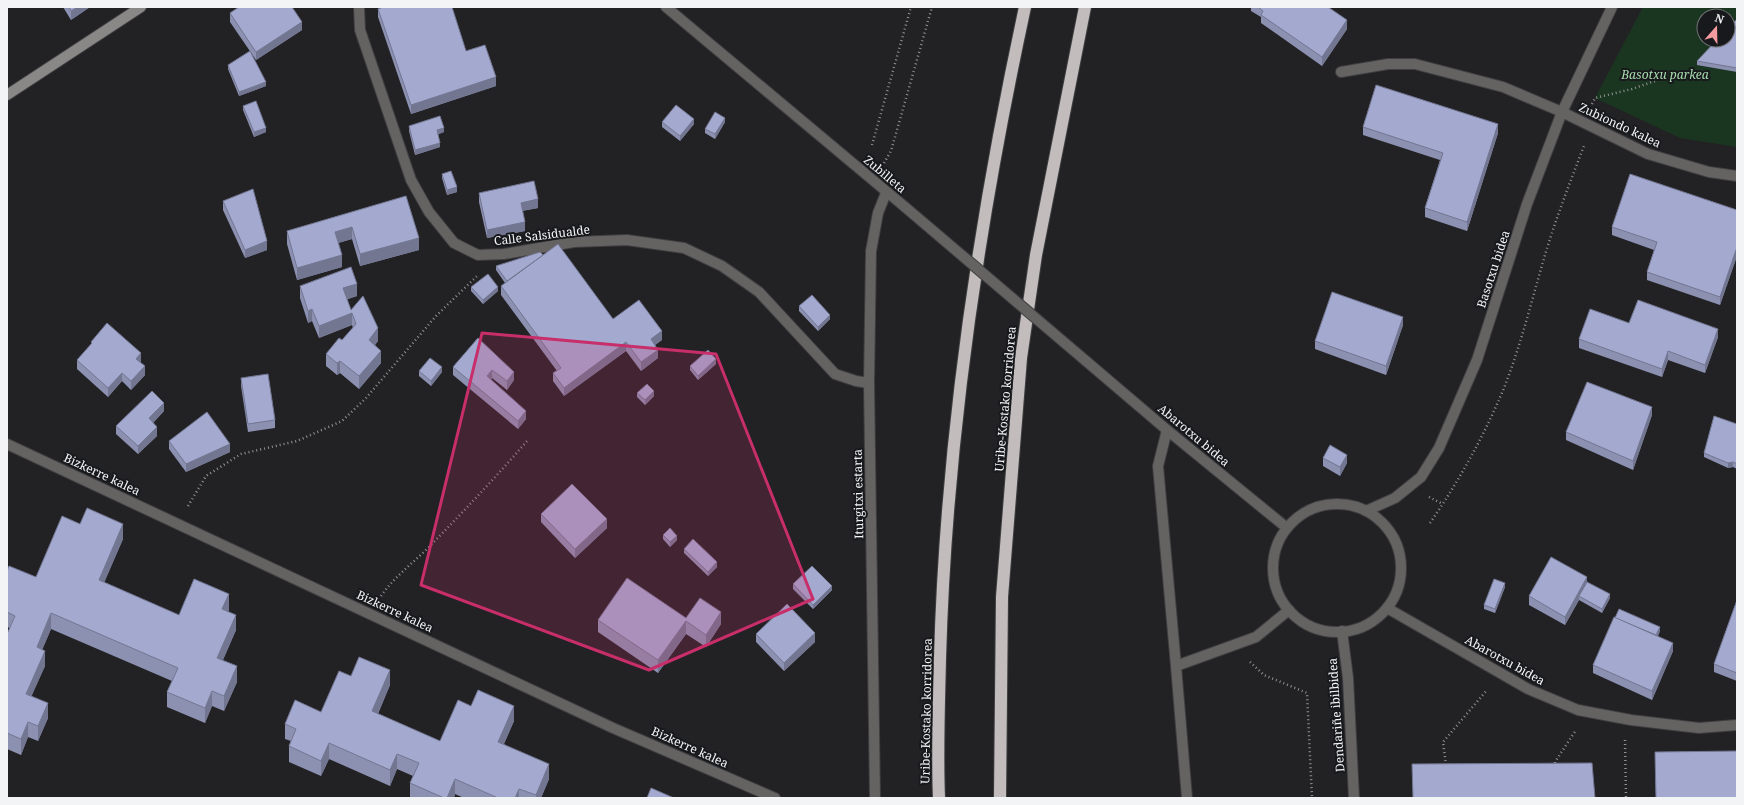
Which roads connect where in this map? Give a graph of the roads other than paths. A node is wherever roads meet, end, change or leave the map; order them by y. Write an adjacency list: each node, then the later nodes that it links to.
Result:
1 (141, 7): 8 (street)
2 (359, 7): 13 (street, Calle Salsidualde)
3 (666, 7): 11 (street, Zubilleta)
4 (1026, 7): 25 (highway, Uribe-Kostako korridorea)
5 (1085, 7): 26 (highway, Uribe-Kostako korridorea)
6 (1612, 7): 9 (street, Basotxu bidea)
7 (1340, 72): 9 (street, Zubiondo kalea)
8 (7, 95)
9 (1562, 112): 10 (street, Zubiondo kalea); 16 (street, Basotxu bidea)
10 (1737, 176)
11 (886, 193): 12 (street, Zubilleta, bridge); 13 (street, Iturgitxi estarta)
12 (1086, 361): 14 (street, Abarotxu bidea)
13 (869, 383): 24 (street, Iturgitxi estarta)
14 (1167, 430): 17 (street, Abarotxu bidea); 21 (street)
15 (7, 444): 23 (street, Bizkerre kalea)
16 (1366, 511): 17 (street); 18 (street)
17 (1287, 528): 19 (street)
18 (1387, 608): 20 (street); 22 (street, Abarotxu bidea)
19 (1289, 610): 20 (street); 21 (street)
20 (1342, 631): 28 (street, Dendariñe ibilbidea)
21 (1176, 666): 27 (street)
22 (1737, 725)
23 (775, 798)
24 (874, 798)
25 (939, 798)
26 (1000, 798)
27 (1186, 798)
28 (1354, 798)

